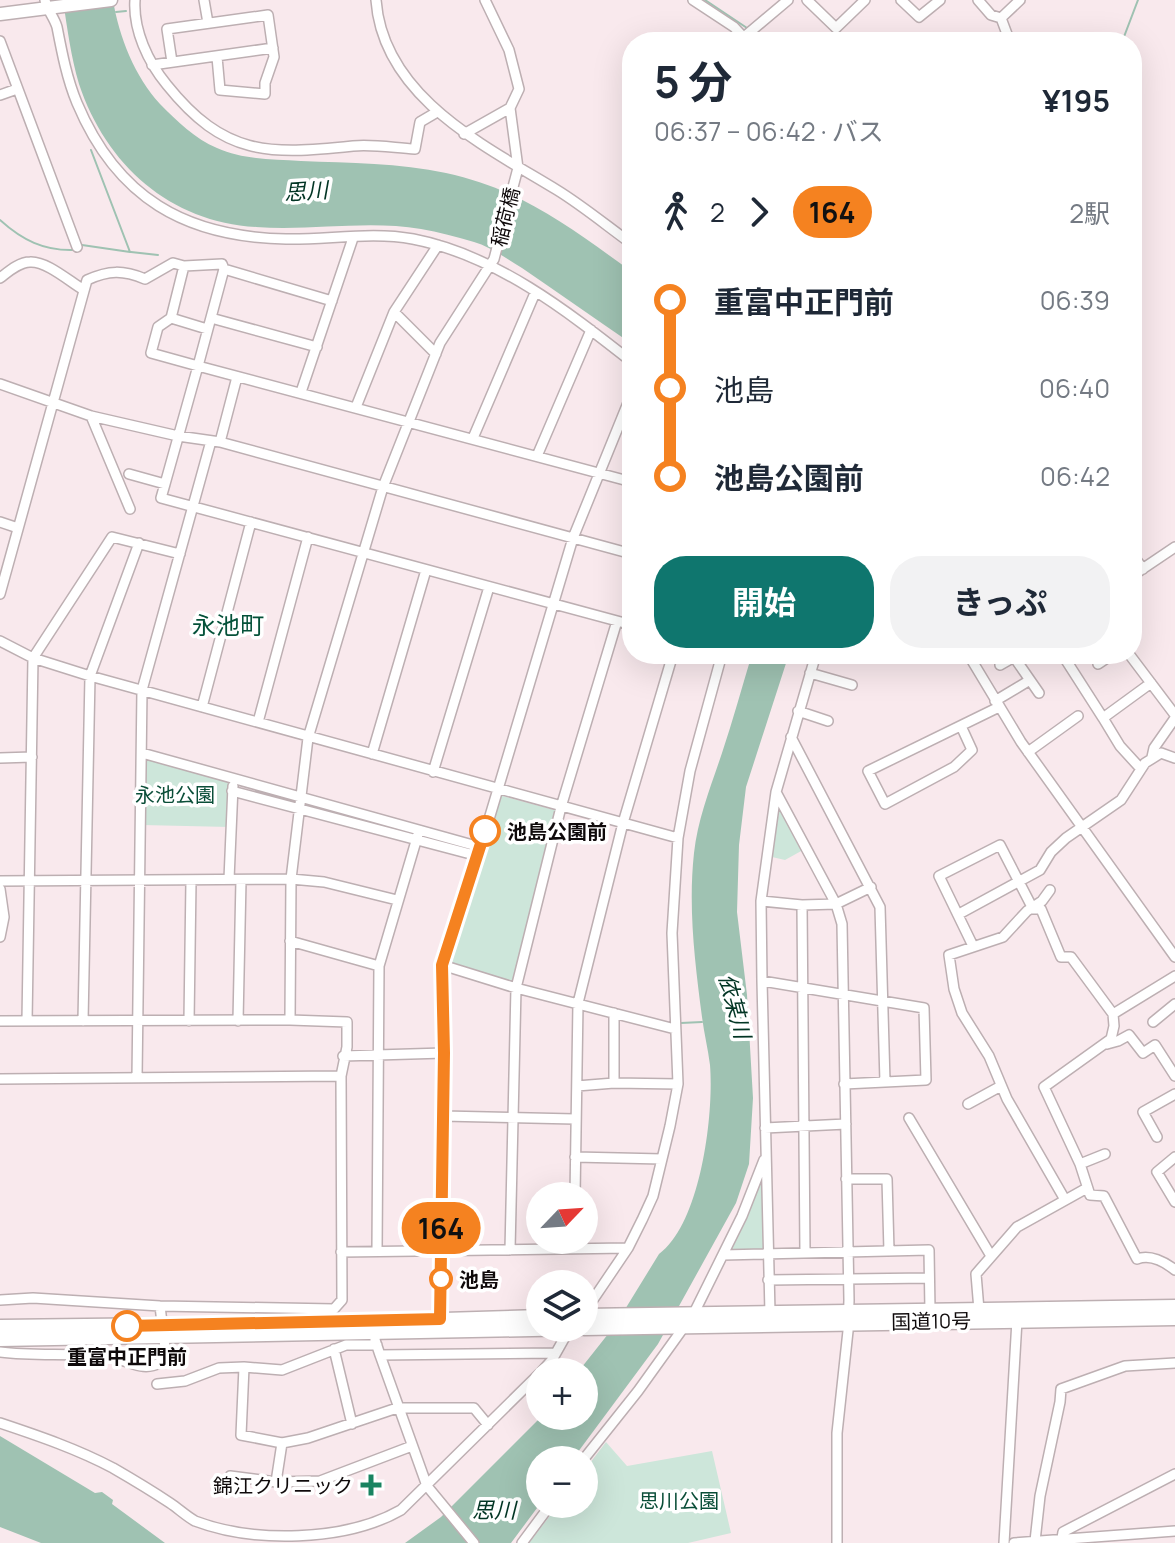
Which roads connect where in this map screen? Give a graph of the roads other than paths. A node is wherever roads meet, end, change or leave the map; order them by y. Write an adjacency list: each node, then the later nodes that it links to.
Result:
1 (111, 0): 14 (main road)
2 (135, 0): 26 (street)
3 (204, 0): 17 (street)
4 (376, 0): 30 (street)
5 (485, 0): 29 (street)
6 (693, 0): 18 (street)
7 (788, 0): 19 (street)
8 (807, 0): 9 (street)
9 (865, 0)
10 (901, 0): 11 (street)
11 (940, 0)
12 (978, 0): 16 (street)
13 (1020, 0): 16 (street)
14 (46, 4): 15 (main road); 34 (street)
15 (0, 14)
16 (1001, 18): 20 (street)
17 (208, 23): 22 (street); 24 (street)
18 (739, 32)
19 (751, 32)
20 (1006, 32)
21 (0, 41): 25 (street)
22 (273, 48): 23 (street); 23 (street)
23 (217, 57): 24 (street)
24 (172, 62): 26 (street)
25 (4, 65): 27 (street)
26 (152, 65): 30 (street)
27 (17, 89): 28 (street); 36 (street)
28 (0, 95)
29 (510, 108): 31 (street); 32 (street)
30 (437, 112): 31 (street)
31 (464, 134): 32 (street)
32 (516, 171): 33 (street); 37 (street, 稲荷橋)
33 (622, 236)
34 (353, 238): 35 (street); 43 (street)
35 (438, 245): 37 (street); 44 (street)
36 (77, 247)
37 (493, 262): 42 (street); 50 (street, 稲荷橋)
38 (184, 266): 39 (street); 41 (street); 45 (street)
39 (224, 269): 43 (street); 46 (street)
40 (0, 278): 41 (street)
41 (84, 290): 56 (street)
42 (535, 293): 48 (street); 62 (street)
43 (332, 301): 49 (street)
44 (394, 312): 50 (street); 57 (street)
45 (171, 318): 47 (street); 52 (street)
46 (211, 318): 47 (street); 49 (street)
47 (207, 329): 52 (street)
48 (591, 330): 51 (street); 64 (street)
49 (317, 347): 55 (street)
50 (436, 354): 60 (street, 稲荷橋)
51 (622, 354)
52 (198, 366): 53 (street); 61 (street)
53 (237, 377): 55 (street); 63 (street)
54 (0, 384): 56 (street)
55 (301, 392): 57 (street)
56 (52, 402): 58 (street); 74 (street)
57 (356, 407): 60 (street)
58 (91, 416): 61 (street); 71 (street)
59 (622, 417): 65 (street)
60 (409, 422): 62 (street); 69 (street, 稲荷橋)
61 (178, 436): 63 (street); 68 (street)
62 (473, 438): 64 (street)
63 (216, 441): 69 (street); 70 (street)
64 (537, 456): 65 (street)
65 (599, 473): 67 (street); 76 (street)
66 (129, 474): 68 (street)
67 (622, 479)
68 (165, 484): 70 (street)
69 (383, 487): 76 (street); 79 (street, 稲荷橋)
70 (195, 505): 73 (street); 81 (street)
71 (130, 509)
72 (0, 522): 74 (street)
73 (251, 522): 75 (street); 106 (street)
74 (18, 528): 85 (street)
75 (308, 537): 79 (street); 112 (street)
76 (573, 538): 80 (street); 86 (street)
77 (139, 543): 81 (street); 90 (street); 99 (street)
78 (1175, 547): 82 (street)
79 (364, 551): 83 (street); 115 (street, 稲荷橋)
80 (622, 551)
81 (180, 554): 103 (street)
82 (1143, 569)
83 (426, 570): 84 (street); 118 (street)
84 (489, 587): 86 (street); 124 (street)
85 (0, 594)
86 (555, 604): 87 (street); 126 (street)
87 (617, 621): 88 (street); 130 (street)
88 (622, 622)
89 (0, 641): 90 (street)
90 (33, 658): 99 (street); 119 (street)
91 (670, 664): 131 (street)
92 (719, 664): 134 (street)
93 (813, 664): 98 (street)
94 (974, 664): 105 (street)
95 (1019, 664): 100 (street)
96 (1068, 664): 110 (street)
97 (1137, 664): 101 (street)
98 (810, 673): 102 (street); 107 (street)
99 (90, 676): 103 (street); 139 (street)
100 (1030, 680): 104 (street); 105 (street)
101 (1151, 683): 109 (street); 110 (street)
102 (852, 685)
103 (142, 690): 106 (street); 117 (street)
104 (1039, 693)
105 (997, 704): 113 (street); 116 (street)
106 (202, 707): 112 (street)
107 (798, 711): 111 (street); 114 (street)
108 (1078, 716): 116 (street)
109 (1175, 716): 120 (street)
110 (1103, 718): 123 (street)
111 (828, 721)
112 (258, 722): 115 (street)
113 (961, 726): 113 (street)
114 (791, 737): 128 (street); 145 (street)
115 (308, 738): 118 (street); 129 (street, 稲荷橋)
116 (1028, 752): 132 (street)
117 (142, 753): 125 (street); 140 (street)
118 (372, 754): 124 (street)
119 (32, 757): 121 (street); 138 (street)
120 (1152, 757): 122 (street); 123 (street)
121 (0, 758)
122 (1175, 758)
123 (1141, 769): 132 (street)
124 (433, 772): 126 (street)
125 (234, 778): 127 (street); 129 (street)
126 (496, 789): 130 (street); 135 (street)
127 (232, 791): 129 (street); 136 (street)
128 (776, 792): 149 (street); 150 (street)
129 (301, 804): 133 (street); 137 (street, 稲荷橋)
130 (561, 807): 131 (street); 163 (street)
131 (623, 823): 134 (street); 167 (street)
132 (1083, 827): 142 (street); 158 (street)
133 (418, 835): 135 (street); 148 (street)
134 (678, 838): 179 (street)
135 (479, 852): 159 (street)
136 (229, 879): 141 (street); 144 (street)
137 (291, 879): 141 (street); 148 (street); 156 (street, 稲荷橋)
138 (30, 880): 139 (street); 143 (street); 173 (street)
139 (86, 880): 140 (street); 174 (street)
140 (139, 880): 144 (street); 175 (street)
141 (241, 880): 177 (street)
142 (1019, 880): 152 (street); 153 (street); 153 (street)
143 (0, 881)
144 (191, 881): 176 (street)
145 (871, 887): 150 (street); 166 (street)
146 (0, 889): 154 (street)
147 (1050, 890): 152 (street)
148 (397, 900): 160 (street)
149 (761, 901): 151 (street); 162 (street)
150 (836, 904): 151 (street); 165 (street)
151 (802, 905): 164 (street)
152 (1033, 909): 157 (street); 170 (street)
153 (959, 914): 157 (street)
154 (2, 916): 155 (street)
155 (0, 937)
156 (290, 941): 160 (street); 171 (street, 稲荷橋)
157 (973, 946): 193 (street)
158 (1175, 957)
159 (442, 965): 163 (street); 181 (street)
160 (379, 966): 182 (street)
161 (1175, 976): 170 (street)
162 (762, 981): 164 (street); 202 (street)
163 (516, 988): 167 (street); 197 (street)
164 (802, 988): 165 (street); 201 (street)
165 (844, 995): 166 (street); 191 (street)
166 (884, 1001): 188 (street); 188 (street)
167 (578, 1003): 169 (street); 192 (street)
168 (1175, 1004): 178 (street)
169 (614, 1013): 179 (street); 189 (street)
170 (1113, 1014): 180 (street)
171 (290, 1020): 177 (street); 183 (street)
172 (0, 1021): 173 (street)
173 (27, 1021): 174 (street)
174 (83, 1021): 175 (street)
175 (138, 1021): 176 (street); 186 (street)
176 (189, 1021): 177 (street)
177 (238, 1021)
178 (1153, 1022)
179 (675, 1029): 190 (street)
180 (1104, 1044): 185 (street); 209 (street)
181 (444, 1053): 182 (street); 196 (street)
182 (378, 1055): 183 (street); 219 (street)
183 (343, 1056): 184 (street)
184 (341, 1076): 186 (street); 221 (street)
185 (1175, 1076)
186 (137, 1078): 187 (street)
187 (0, 1079)
188 (885, 1082): 191 (street)
189 (614, 1083): 190 (street); 192 (street)
190 (678, 1084): 207 (street)
191 (844, 1084): 200 (street)
192 (577, 1086): 199 (street)
193 (1001, 1086): 195 (street); 213 (street)
194 (1175, 1094): 203 (street)
195 (968, 1104)
196 (443, 1116): 197 (street); 224 (street)
197 (512, 1118): 199 (street); 218 (street)
198 (909, 1118): 227 (street)
199 (575, 1119): 205 (street)
200 (846, 1124): 201 (street); 210 (street)
201 (804, 1127): 202 (street); 222 (street)
202 (765, 1128): 208 (street)
203 (1157, 1137)
204 (1105, 1154): 209 (street)
205 (575, 1157): 207 (street); 211 (street)
206 (1175, 1157): 214 (street)
207 (662, 1159): 217 (street)
208 (764, 1160): 225 (street); 226 (street)
209 (1080, 1164): 212 (street)
210 (846, 1179): 220 (street); 223 (street)
211 (575, 1182)
212 (1087, 1188): 213 (street); 228 (street)
213 (1064, 1198): 227 (street)
214 (1175, 1202)
215 (598, 1246): 217 (street)
216 (526, 1248): 218 (street)
217 (628, 1248): 233 (street)
218 (510, 1250): 224 (street)
219 (377, 1251): 221 (street); 224 (street)
220 (889, 1251): 223 (street); 229 (street)
221 (341, 1252): 234 (street)
222 (805, 1252): 223 (street); 225 (street)
223 (847, 1252): 230 (street)
224 (441, 1253): 245 (street)
225 (767, 1253): 226 (street); 231 (street)
226 (723, 1255): 242 (street)
227 (991, 1256): 237 (street)
228 (1175, 1270)
229 (929, 1278): 230 (street); 236 (street)
230 (849, 1279): 231 (street); 240 (street)
231 (768, 1280): 238 (street)
232 (0, 1300): 234 (street)
233 (598, 1301)
234 (160, 1306): 248 (street)
235 (1175, 1307): 237 (highway, 国道10号)
236 (930, 1310): 237 (highway, 国道10号); 240 (highway, 国道10号)
237 (979, 1310)
238 (770, 1313): 240 (highway, 国道10号); 242 (highway, 国道10号)
239 (526, 1318): 245 (highway, 国道10号)
240 (848, 1318): 242 (highway, 国道10号); 243 (highway, 国道10号); 278 (street)
241 (1175, 1318): 243 (highway, 国道10号)
242 (685, 1319): 244 (highway, 国道10号); 266 (street)
243 (1017, 1320): 279 (street)
244 (598, 1321)
245 (440, 1325): 247 (highway, 国道10号); 249 (highway, 国道10号)
246 (0, 1327): 248 (highway, 国道10号)
247 (526, 1327)
248 (163, 1331): 249 (highway, 国道10号); 250 (highway, 国道10号); 253 (street)
249 (377, 1338): 252 (street); 254 (street); 260 (street)
250 (0, 1339)
251 (562, 1342): 254 (street)
252 (334, 1349): 257 (street); 262 (street)
253 (0, 1352)
254 (556, 1353): 255 (street)
255 (552, 1358)
256 (1175, 1363): 275 (street)
257 (244, 1367): 258 (street); 264 (street)
258 (157, 1384)
259 (526, 1386): 263 (street)
260 (397, 1408): 262 (street); 263 (street); 265 (street)
261 (0, 1423): 270 (street)
262 (352, 1424): 264 (street)
263 (488, 1425): 270 (street)
264 (282, 1443): 269 (street)
265 (412, 1446): 269 (street); 270 (street)
266 (593, 1446)
267 (1175, 1474): 273 (street)
268 (230, 1476): 269 (street)
269 (276, 1482)
270 (428, 1488): 276 (street)
271 (541, 1518): 277 (street)
272 (1175, 1531): 274 (street)
273 (1062, 1538): 274 (street); 275 (street)
274 (1150, 1538)
275 (1035, 1541): 280 (street)
276 (474, 1543)
277 (522, 1543)
278 (837, 1543)
279 (1004, 1543)
280 (1014, 1543)

